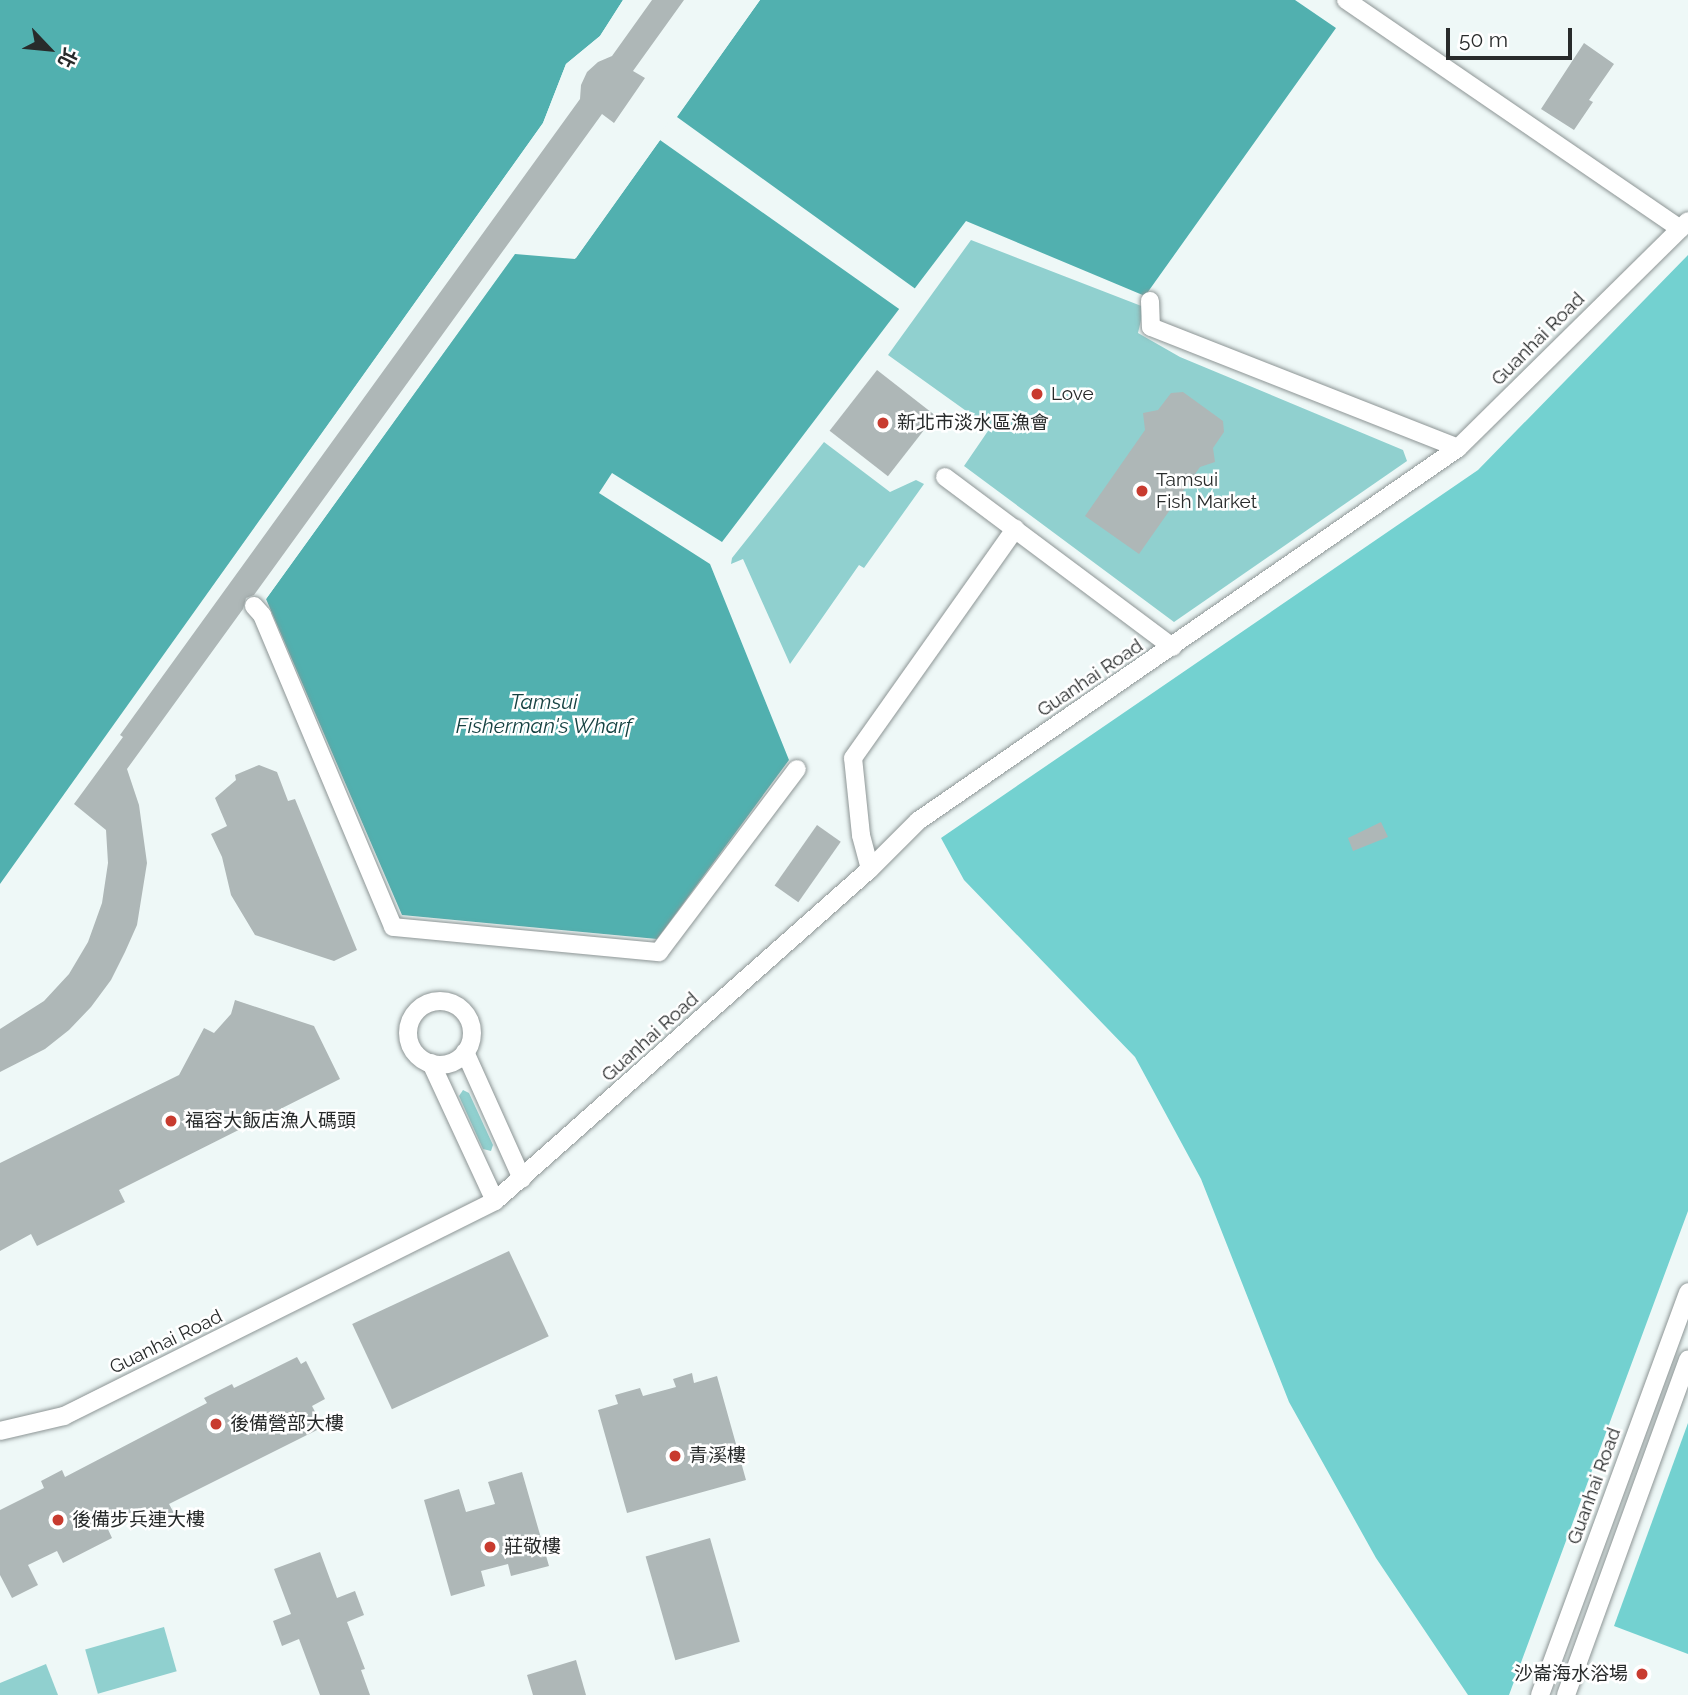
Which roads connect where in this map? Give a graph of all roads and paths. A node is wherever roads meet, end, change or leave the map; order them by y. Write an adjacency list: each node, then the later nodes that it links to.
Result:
1 (1346, 0): 2 (street)
2 (1684, 225): 4 (street, Guanhai Road)
3 (1150, 301): 4 (street)
4 (1458, 449): 8 (street, Guanhai Road)
5 (945, 477): 6 (street)
6 (1015, 529): 8 (street); 10 (street)
7 (254, 606): 9 (street)
8 (1172, 647): 10 (street, Guanhai Road)
9 (797, 769)
10 (870, 869): 13 (street, Guanhai Road)
11 (465, 1052): 12 (street); 12 (street); 13 (street)
12 (430, 1063): 14 (street)
13 (522, 1179): 14 (street, Guanhai Road)
14 (495, 1201): 17 (street, Guanhai Road)
15 (1688, 1292): 18 (street, Guanhai Road)
16 (1688, 1359): 19 (street)
17 (0, 1432)
18 (1540, 1695)
19 (1566, 1695)

